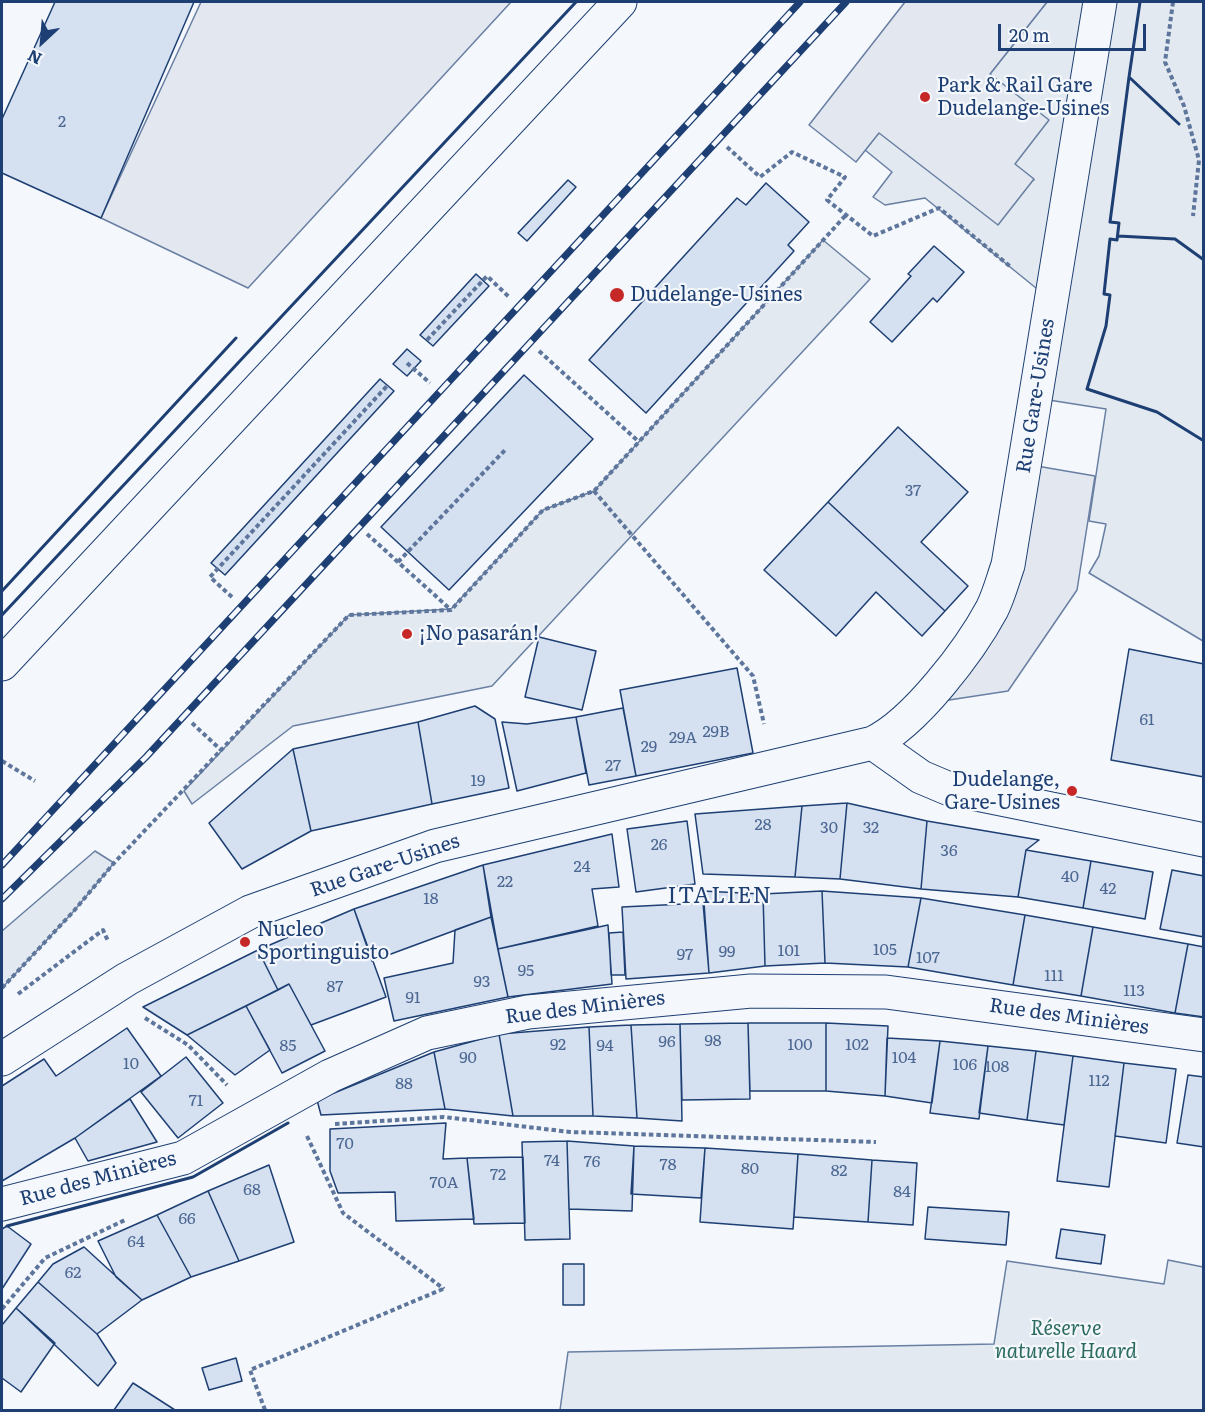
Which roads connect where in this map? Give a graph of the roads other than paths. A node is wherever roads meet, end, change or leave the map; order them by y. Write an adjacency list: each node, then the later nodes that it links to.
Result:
1 (620, 2): 3 (street)
2 (1100, 2): 4 (street, Rue Gare-Usines)
3 (2, 664)
4 (873, 743): 5 (street); 7 (street, Rue Gare-Usines)
5 (1203, 840)
6 (1203, 1035): 8 (street, Rue des Minières)
7 (2, 1059)
8 (2, 1204)

